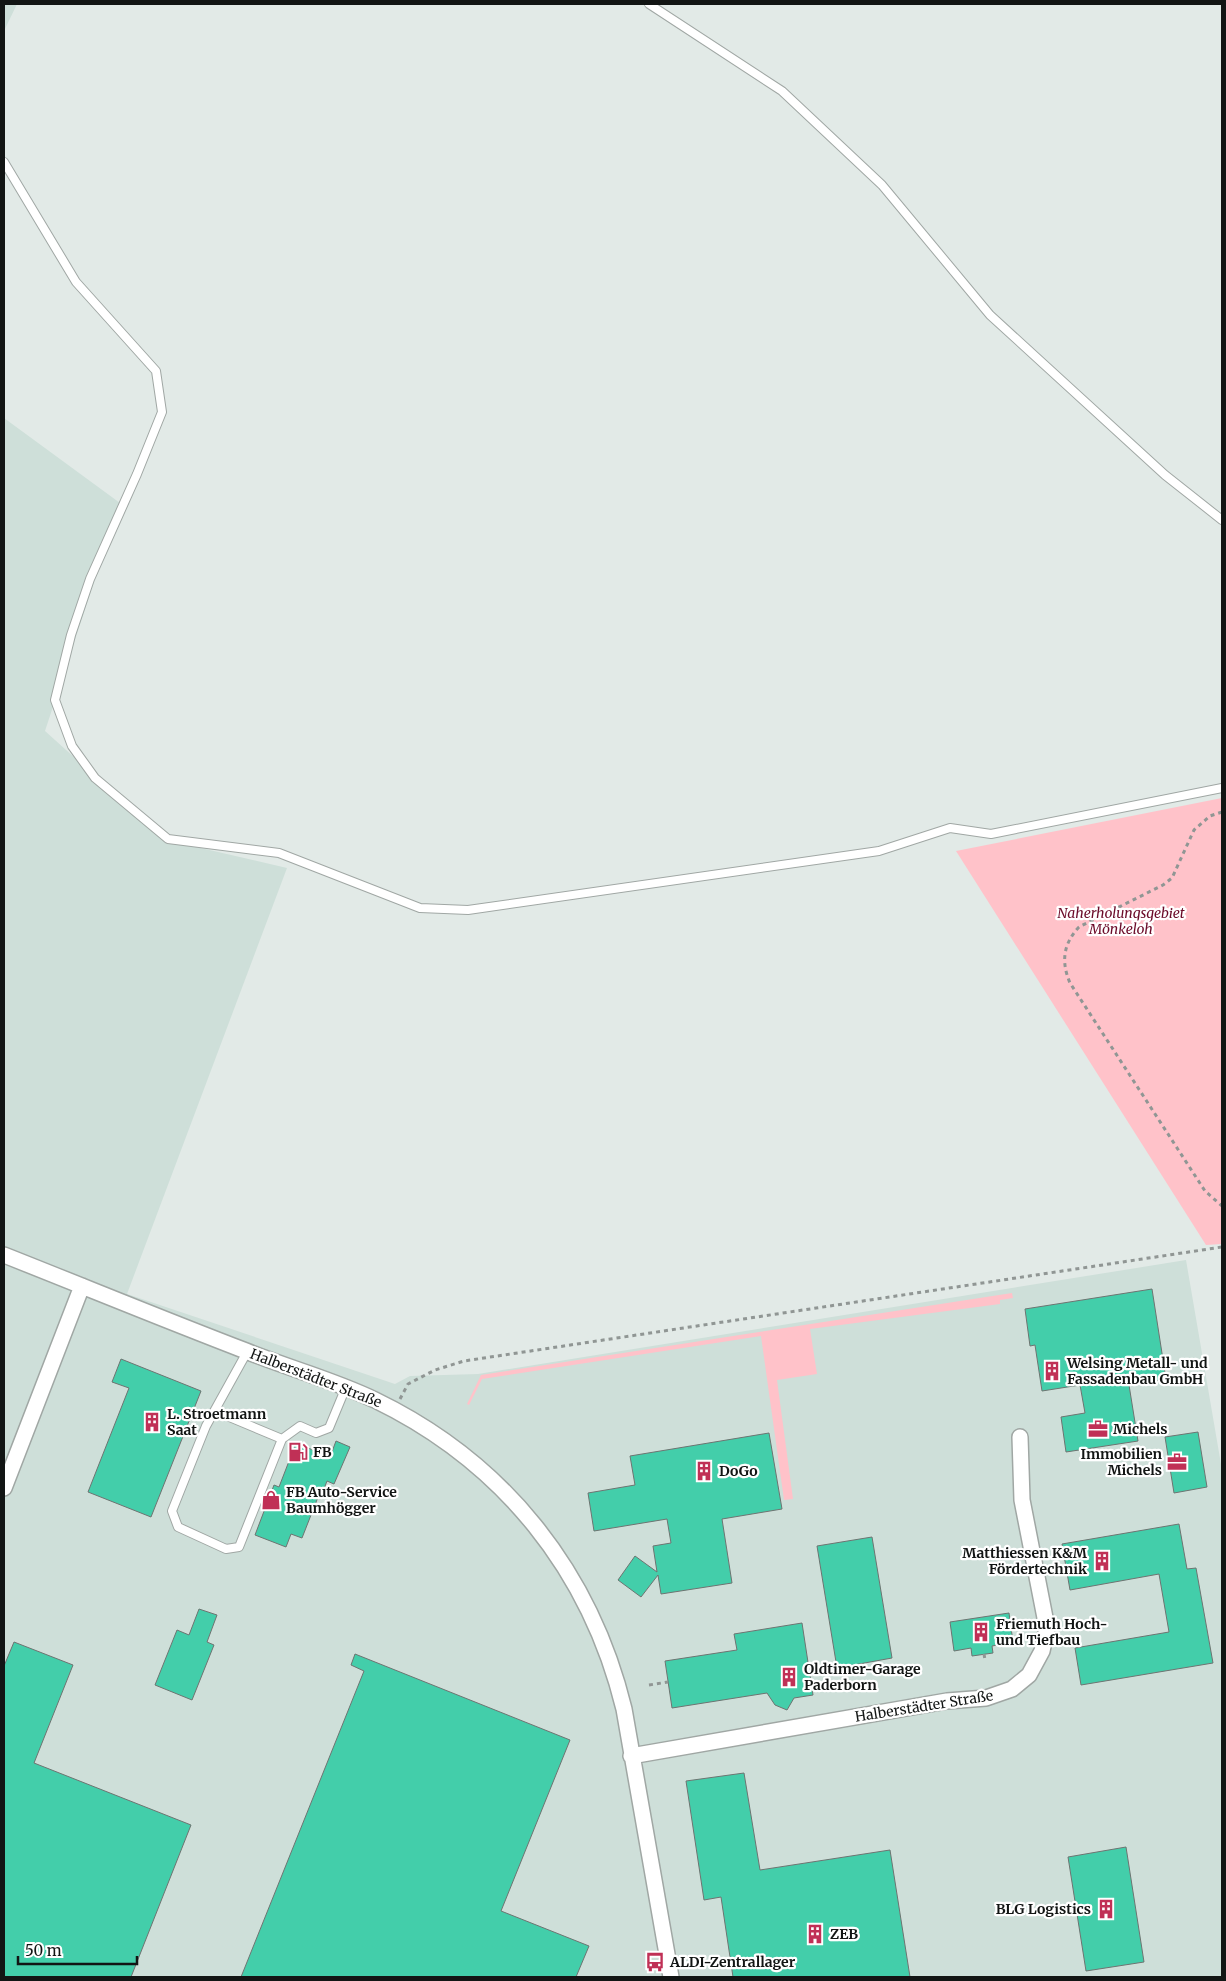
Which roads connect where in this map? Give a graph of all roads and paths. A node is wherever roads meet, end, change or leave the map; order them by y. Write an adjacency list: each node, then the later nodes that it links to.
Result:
1 (649, 4): 3 (lane)
2 (4, 162): 4 (lane)
3 (1222, 520)
4 (1222, 788)
5 (1222, 812): 6 (path)
6 (1222, 1206)
7 (1222, 1247): 12 (path)
8 (4, 1255): 9 (street, Halberstädter Straße)
9 (82, 1286): 10 (street, Halberstädter Straße); 16 (street)
10 (247, 1352): 11 (street, Halberstädter Straße); 13 (lane)
11 (346, 1387): 12 (street, Halberstädter Straße); 15 (lane)
12 (394, 1410): 21 (street, Halberstädter Straße)
13 (215, 1411): 15 (lane); 15 (lane)
14 (1020, 1437): 21 (street, Halberstädter Straße)
15 (282, 1439)
16 (4, 1488)
17 (984, 1654): 18 (path)
18 (985, 1660)
19 (668, 1682): 20 (path)
20 (649, 1685)
21 (631, 1756): 22 (street, Halberstädter Straße)
22 (671, 1977)

